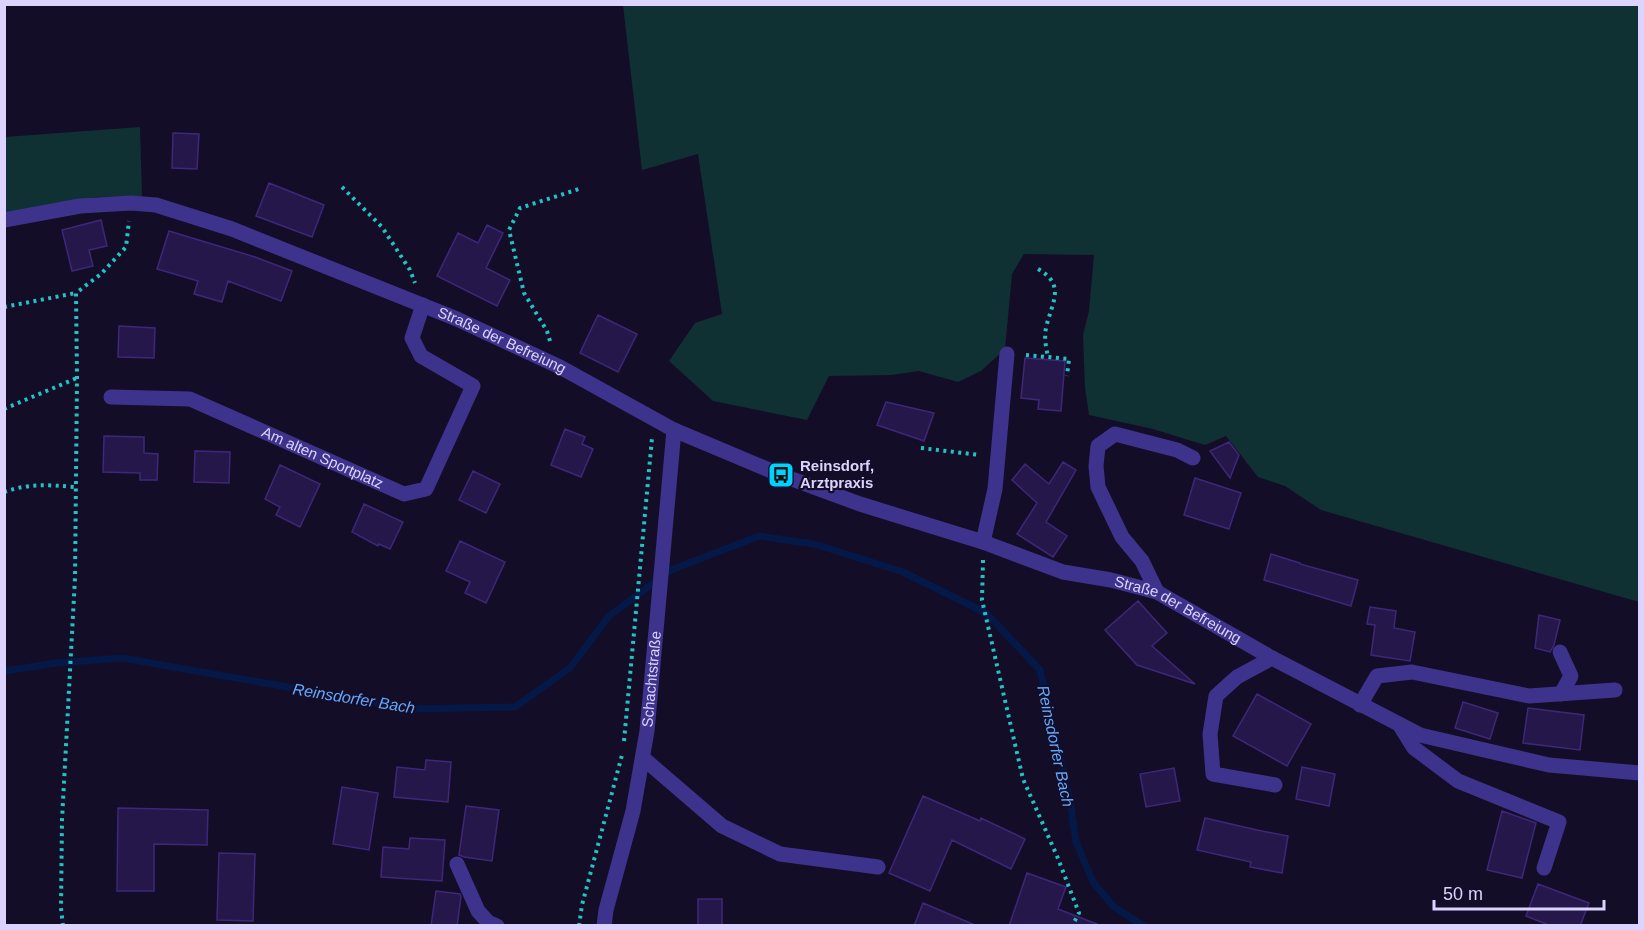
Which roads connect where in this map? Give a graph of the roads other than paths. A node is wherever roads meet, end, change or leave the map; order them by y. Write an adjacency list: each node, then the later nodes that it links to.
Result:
1 (4, 220): 2 (street, Straße der Befreiung)
2 (423, 305): 4 (street, Am alten Sportplatz); 5 (street, Straße der Befreiung)
3 (1007, 354): 7 (street)
4 (111, 397)
5 (674, 430): 7 (street, Straße der Befreiung); 15 (street, Schachtstraße)
6 (1193, 458): 8 (street)
7 (983, 542): 8 (street, Straße der Befreiung)
8 (1157, 592): 10 (street, Straße der Befreiung)
9 (1560, 652): 12 (street)
10 (1272, 658): 13 (street, Straße der Befreiung); 17 (street)
11 (1615, 690): 12 (street)
12 (1562, 694): 13 (street)
13 (1360, 705): 14 (street, Straße der Befreiung)
14 (1398, 722): 16 (street, Straße der Befreiung); 20 (street)
15 (643, 758): 19 (street); 22 (street, Schachtstraße)
16 (1640, 773)
17 (1275, 785)
18 (457, 864): 21 (street)
19 (878, 867)
20 (1544, 868)
21 (497, 926)
22 (604, 926)

